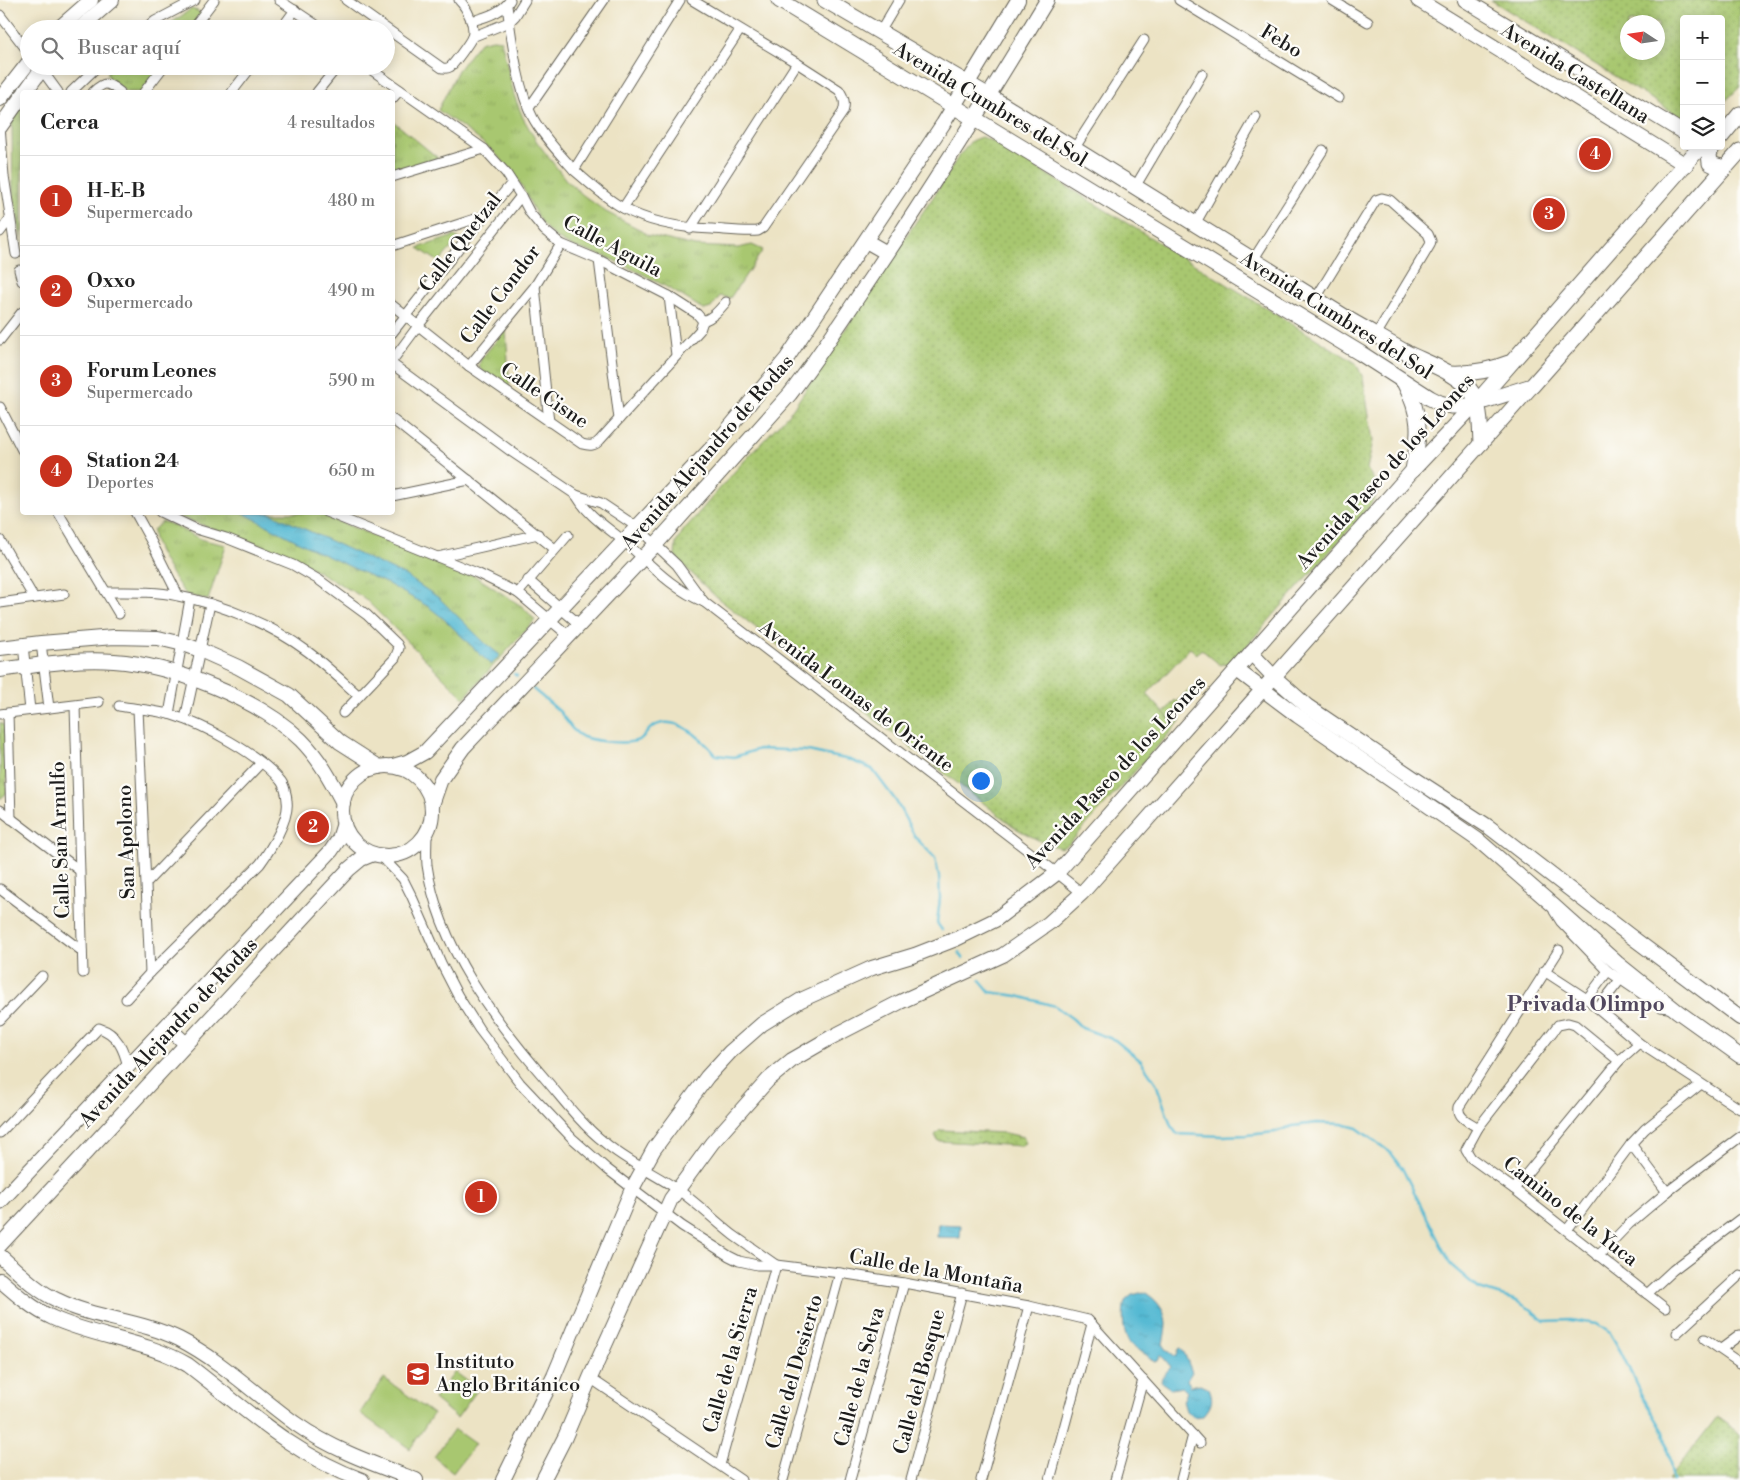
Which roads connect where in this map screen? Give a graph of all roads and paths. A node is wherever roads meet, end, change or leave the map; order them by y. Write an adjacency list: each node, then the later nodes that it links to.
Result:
1 (91, 0): 24 (street)
2 (112, 0): 25 (street)
3 (195, 0): 26 (street)
4 (214, 0): 27 (street)
5 (279, 0): 22 (street)
6 (346, 0): 30 (street)
7 (459, 0): 31 (street)
8 (525, 0): 32 (street)
9 (604, 0): 67 (street)
10 (680, 0): 83 (street)
11 (692, 0): 34 (street)
12 (779, 0): 66 (main road, Avenida Cumbres del Sol)
13 (825, 0): 35 (main road, Avenida Cumbres del Sol)
14 (900, 0): 35 (street)
15 (1018, 0): 50 (street, Avenida Alejandro de Rodas)
16 (1047, 0): 61 (street, Avenida Alejandro de Rodas)
17 (1178, 0): 62 (street, Febo)
18 (1332, 0): 33 (street)
19 (1418, 0): 81 (street, Avenida Castellana)
20 (1465, 0): 73 (street, Avenida Castellana)
21 (508, 3): 31 (street); 32 (street)
22 (295, 10): 28 (street); 29 (street)
23 (0, 16): 39 (street)
24 (68, 20)
25 (89, 20)
26 (157, 20)
27 (199, 20)
28 (288, 20)
29 (309, 20)
30 (374, 20)
31 (470, 21): 37 (street)
32 (509, 22): 37 (street); 67 (street)
33 (1368, 22)
34 (740, 30): 40 (street); 88 (street)
35 (880, 32): 50 (main road, Avenida Cumbres del Sol)
36 (395, 35): 37 (street)
37 (472, 37)
38 (1144, 40): 76 (street)
39 (20, 42)
40 (797, 63): 92 (street); 92 (street)
41 (20, 73): 63 (street)
42 (1202, 74): 86 (street)
43 (36, 75): 51 (street)
44 (46, 75): 52 (street)
45 (89, 75): 53 (street)
46 (157, 75): 56 (street)
47 (245, 75): 57 (street)
48 (331, 75): 58 (street)
49 (379, 75): 59 (street, Calle Aguila)
50 (967, 84): 61 (main road, Avenida Cumbres del Sol); 66 (street, Avenida Alejandro de Rodas)
51 (26, 90)
52 (57, 90)
53 (73, 90)
54 (95, 90): 55 (street)
55 (117, 90)
56 (146, 90)
57 (234, 90)
58 (320, 90)
59 (400, 90): 60 (street); 75 (street, Calle Aguila)
60 (395, 96)
61 (989, 96): 70 (street, Avenida Alejandro de Rodas); 76 (main road, Avenida Cumbres del Sol)
62 (1339, 98)
63 (0, 99)
64 (20, 99): 72 (street)
65 (1740, 102): 71 (main road)
66 (954, 106): 70 (main road, Avenida Cumbres del Sol); 94 (street, Avenida Alejandro de Rodas)
67 (529, 108): 83 (street)
68 (1740, 114): 74 (main road)
69 (1256, 117): 91 (street)
70 (975, 119): 97 (street, Avenida Alejandro de Rodas); 123 (main road, Avenida Cumbres del Sol)
71 (1725, 119)
72 (0, 126): 90 (street)
73 (1680, 130)
74 (1725, 132)
75 (484, 149): 84 (street); 85 (street, Calle Aguila)
76 (1074, 149): 86 (main road, Avenida Cumbres del Sol)
77 (1323, 150): 100 (street)
78 (1698, 150): 81 (main road, Avenida Paseo de los Leones)
79 (1711, 150): 82 (main road)
80 (1740, 151): 82 (main road)
81 (1686, 165): 118 (main road, Avenida Paseo de los Leones)
82 (1724, 168): 124 (main road)
83 (574, 170): 88 (street)
84 (395, 176)
85 (512, 183): 87 (street, Calle Aguila); 89 (street, Calle Quetzal)
86 (1135, 187): 91 (main road, Avenida Cumbres del Sol)
87 (521, 196): 95 (street, Calle Aguila); 111 (street, Calle Quetzal)
88 (623, 208): 92 (street)
89 (484, 216): 96 (street); 109 (street, Calle Quetzal)
90 (9, 220): 93 (street); 98 (street)
91 (1195, 224): 100 (main road, Avenida Cumbres del Sol)
92 (690, 229)
93 (0, 232)
94 (866, 241): 97 (street); 117 (street, Avenida Alejandro de Rodas)
95 (561, 244): 99 (street, Calle Aguila); 103 (street, Calle Condor)
96 (395, 245)
97 (887, 253): 121 (street, Avenida Alejandro de Rodas)
98 (16, 254)
99 (599, 260): 104 (street, Calle Aguila); 127 (street)
100 (1253, 260): 105 (main road, Avenida Cumbres del Sol)
101 (19, 270): 102 (street)
102 (20, 274)
103 (535, 286): 120 (street, Calle Condor); 128 (street)
104 (669, 296): 110 (street, Calle Aguila); 115 (street, Calle Aguila)
105 (1316, 298): 113 (main road, Avenida Cumbres del Sol); 113 (street)
106 (726, 302): 110 (street, Calle Cisne)
107 (395, 307): 109 (street, Calle Cisne)
108 (20, 315): 114 (street)
109 (407, 316): 111 (street, Calle Cisne); 112 (street, Calle Quetzal)
110 (703, 321): 115 (street, Calle Cisne)
111 (418, 326): 116 (street, Calle Quetzal); 120 (street, Calle Cisne)
112 (395, 330)
113 (1376, 335): 122 (main road, Avenida Cumbres del Sol)
114 (0, 340)
115 (676, 355): 127 (street, Calle Cisne)
116 (395, 358)
117 (787, 358): 121 (street); 140 (street, Avenida Alejandro de Rodas)
118 (1510, 363): 122 (main road); 125 (main road, Avenida Paseo de los Leones)
119 (395, 364): 135 (street, Avenida Lomas de Oriente)
120 (469, 366): 128 (street, Calle Cisne)
121 (808, 371): 145 (street, Avenida Alejandro de Rodas)
122 (1449, 374): 125 (main road, Avenida Cumbres del Sol)
123 (1404, 382): 125 (main road, Avenida Cumbres del Sol); 132 (main road)
124 (1532, 386): 125 (main road); 130 (street)
125 (1476, 403): 130 (main road); 132 (street, Avenida Paseo de los Leones)
126 (0, 407): 131 (street)
127 (619, 419): 128 (street, Calle Cisne)
128 (549, 422)
129 (395, 423): 133 (street)
130 (1481, 443): 175 (street)
131 (20, 446)
132 (1413, 470): 169 (street, Avenida Paseo de los Leones)
133 (469, 480): 134 (street); 141 (street)
134 (395, 495)
135 (576, 495): 140 (street, Avenida Lomas de Oriente); 144 (street, Avenida Lomas de Oriente)
136 (60, 515): 150 (street)
137 (137, 515): 153 (street)
138 (166, 515): 178 (street)
139 (333, 515): 147 (street)
140 (637, 527): 144 (street, Avenida Alejandro de Rodas); 145 (street, Avenida Lomas de Oriente)
141 (538, 534): 146 (street); 147 (street)
142 (568, 535): 146 (street)
143 (0, 540): 154 (street)
144 (624, 541): 148 (street, Avenida Lomas de Oriente); 159 (street, Avenida Alejandro de Rodas)
145 (656, 544): 148 (street, Avenida Alejandro de Rodas); 156 (street, Avenida Lomas de Oriente)
146 (555, 549): 149 (street)
147 (438, 557): 151 (street)
148 (642, 558): 156 (street, Avenida Lomas de Oriente); 162 (street, Avenida Alejandro de Rodas)
149 (528, 580): 151 (street); 159 (street)
150 (106, 592): 153 (street); 160 (street)
151 (518, 593): 161 (street)
152 (64, 594): 154 (street)
153 (178, 595): 155 (street)
154 (34, 598): 157 (street)
155 (190, 599): 158 (street); 165 (street)
156 (704, 602): 203 (street, Avenida Lomas de Oriente)
157 (0, 603)
158 (210, 604): 168 (street); 178 (street)
159 (561, 608): 161 (street, Avenida Alejandro de Rodas); 162 (street)
160 (119, 614)
161 (550, 620): 163 (street); 191 (street, Avenida Alejandro de Rodas)
162 (580, 625): 163 (street, Avenida Alejandro de Rodas)
163 (569, 636): 194 (street, Avenida Alejandro de Rodas)
164 (41, 643): 165 (street); 166 (street); 170 (street)
165 (183, 644): 168 (street); 174 (street)
166 (24, 646): 167 (street); 171 (street)
167 (0, 648)
168 (200, 650): 176 (street); 192 (street)
169 (1251, 653): 173 (street, Avenida Paseo de los Leones); 175 (street)
170 (43, 664): 171 (street); 174 (street); 182 (street)
171 (26, 667): 172 (street); 184 (street)
172 (0, 670)
173 (1237, 670): 177 (street); 203 (street, Avenida Paseo de los Leones)
174 (178, 675): 176 (street); 188 (street)
175 (1274, 677): 177 (street); 185 (street)
176 (194, 680): 189 (street); 193 (street)
177 (1262, 691): 185 (street); 206 (street)
178 (359, 696): 186 (street)
179 (99, 702): 180 (street)
180 (75, 706): 182 (street); 202 (street, Calle San Arnulfo)
181 (119, 706): 183 (street)
182 (48, 708): 184 (street)
183 (138, 709): 188 (street); 204 (street, San Apolono)
184 (30, 710): 187 (street)
185 (1302, 711): 198 (street); 200 (street)
186 (343, 712)
187 (4, 713): 196 (street)
188 (169, 714): 189 (street)
189 (185, 719): 190 (street)
190 (261, 763): 204 (street); 215 (street)
191 (393, 766): 192 (street); 194 (street)
192 (379, 767): 193 (street)
193 (343, 803): 197 (street)
194 (432, 805): 199 (street)
195 (0, 810): 196 (street)
196 (12, 818): 202 (street)
197 (344, 823): 201 (street); 224 (street, Avenida Alejandro de Rodas)
198 (1489, 826): 200 (street); 222 (street)
199 (427, 831): 201 (street); 210 (street)
200 (1478, 840): 207 (street)
201 (377, 855): 211 (street, Calle de la Montaña); 226 (street, Avenida Alejandro de Rodas)
202 (79, 870): 209 (street, Calle San Arnulfo)
203 (1057, 873): 206 (street, Avenida Lomas de Oriente); 236 (street, Avenida Paseo de los Leones)
204 (147, 882): 215 (street, San Apolono)
205 (0, 889): 209 (street)
206 (1082, 893): 238 (street)
207 (1554, 906): 213 (street); 221 (street)
208 (1559, 950): 212 (street)
209 (82, 951): 214 (street, Calle San Arnulfo)
210 (456, 954): 211 (street); 236 (street)
211 (441, 963): 237 (street, Calle de la Montaña)
212 (1544, 971): 219 (street); 232 (street)
213 (1608, 971): 217 (street); 219 (street)
214 (83, 973)
215 (150, 973): 218 (street)
216 (42, 976): 223 (street)
217 (1620, 980): 220 (street); 221 (street)
218 (126, 999)
219 (1587, 999): 220 (street)
220 (1598, 1008): 225 (street)
221 (1677, 1011): 227 (street)
222 (1740, 1018)
223 (0, 1020)
224 (167, 1026): 226 (street); 229 (street, Avenida Alejandro de Rodas)
225 (1639, 1042): 228 (street); 230 (street)
226 (186, 1044): 245 (street, Avenida Alejandro de Rodas)
227 (1740, 1055)
228 (1619, 1061): 232 (street); 239 (street)
229 (128, 1067): 233 (street); 241 (street, Avenida Alejandro de Rodas)
230 (1701, 1084): 231 (street); 235 (street)
231 (1740, 1109)
232 (1478, 1128): 239 (street, Camino de la Yuca)
233 (0, 1133)
234 (1740, 1137): 240 (street)
235 (1631, 1144): 240 (street); 244 (street)
236 (643, 1169): 237 (street, Avenida Paseo de los Leones); 238 (street)
237 (632, 1189): 242 (street, Calle de la Montaña); 270 (street, Avenida Paseo de los Leones)
238 (677, 1189): 242 (street); 248 (street)
239 (1514, 1189): 244 (street, Camino de la Yuca)
240 (1667, 1192): 247 (street)
241 (0, 1202)
242 (665, 1212): 248 (street, Calle de la Montaña); 263 (street)
243 (1740, 1220): 254 (street)
244 (1567, 1230): 247 (street, Camino de la Yuca)
245 (0, 1245)
246 (0, 1256): 269 (street)
247 (1598, 1256): 254 (street, Camino de la Yuca)
248 (776, 1265): 249 (street, Calle de la Montaña); 267 (street, Calle de la Sierra)
249 (840, 1273): 252 (street, Calle de la Montaña); 273 (street, Calle del Desierto)
250 (1740, 1275): 258 (street)
251 (0, 1280): 268 (street)
252 (904, 1283): 253 (street, Calle de la Montaña); 274 (street, Calle de la Selva)
253 (962, 1293): 255 (street, Calle de la Montaña); 275 (street, Calle del Bosque)
254 (1647, 1294): 256 (street, Camino de la Yuca)
255 (1029, 1306): 257 (street, Calle de la Montaña); 276 (street)
256 (1664, 1308)
257 (1090, 1322): 264 (street); 277 (street)
258 (1677, 1333)
259 (1740, 1335): 261 (street)
260 (1705, 1338): 261 (street)
261 (1721, 1349): 262 (street)
262 (1740, 1363)
263 (590, 1378): 267 (street); 271 (street)
264 (1143, 1380): 265 (street); 278 (street)
265 (1193, 1435): 266 (street); 279 (street)
266 (1200, 1443)
267 (720, 1464): 272 (street)
268 (362, 1480)
269 (416, 1480)
270 (503, 1480)
271 (543, 1480)
272 (741, 1480)
273 (783, 1480)
274 (850, 1480)
275 (911, 1480)
276 (981, 1480)
277 (1050, 1480)
278 (1115, 1480)
279 (1181, 1480)

